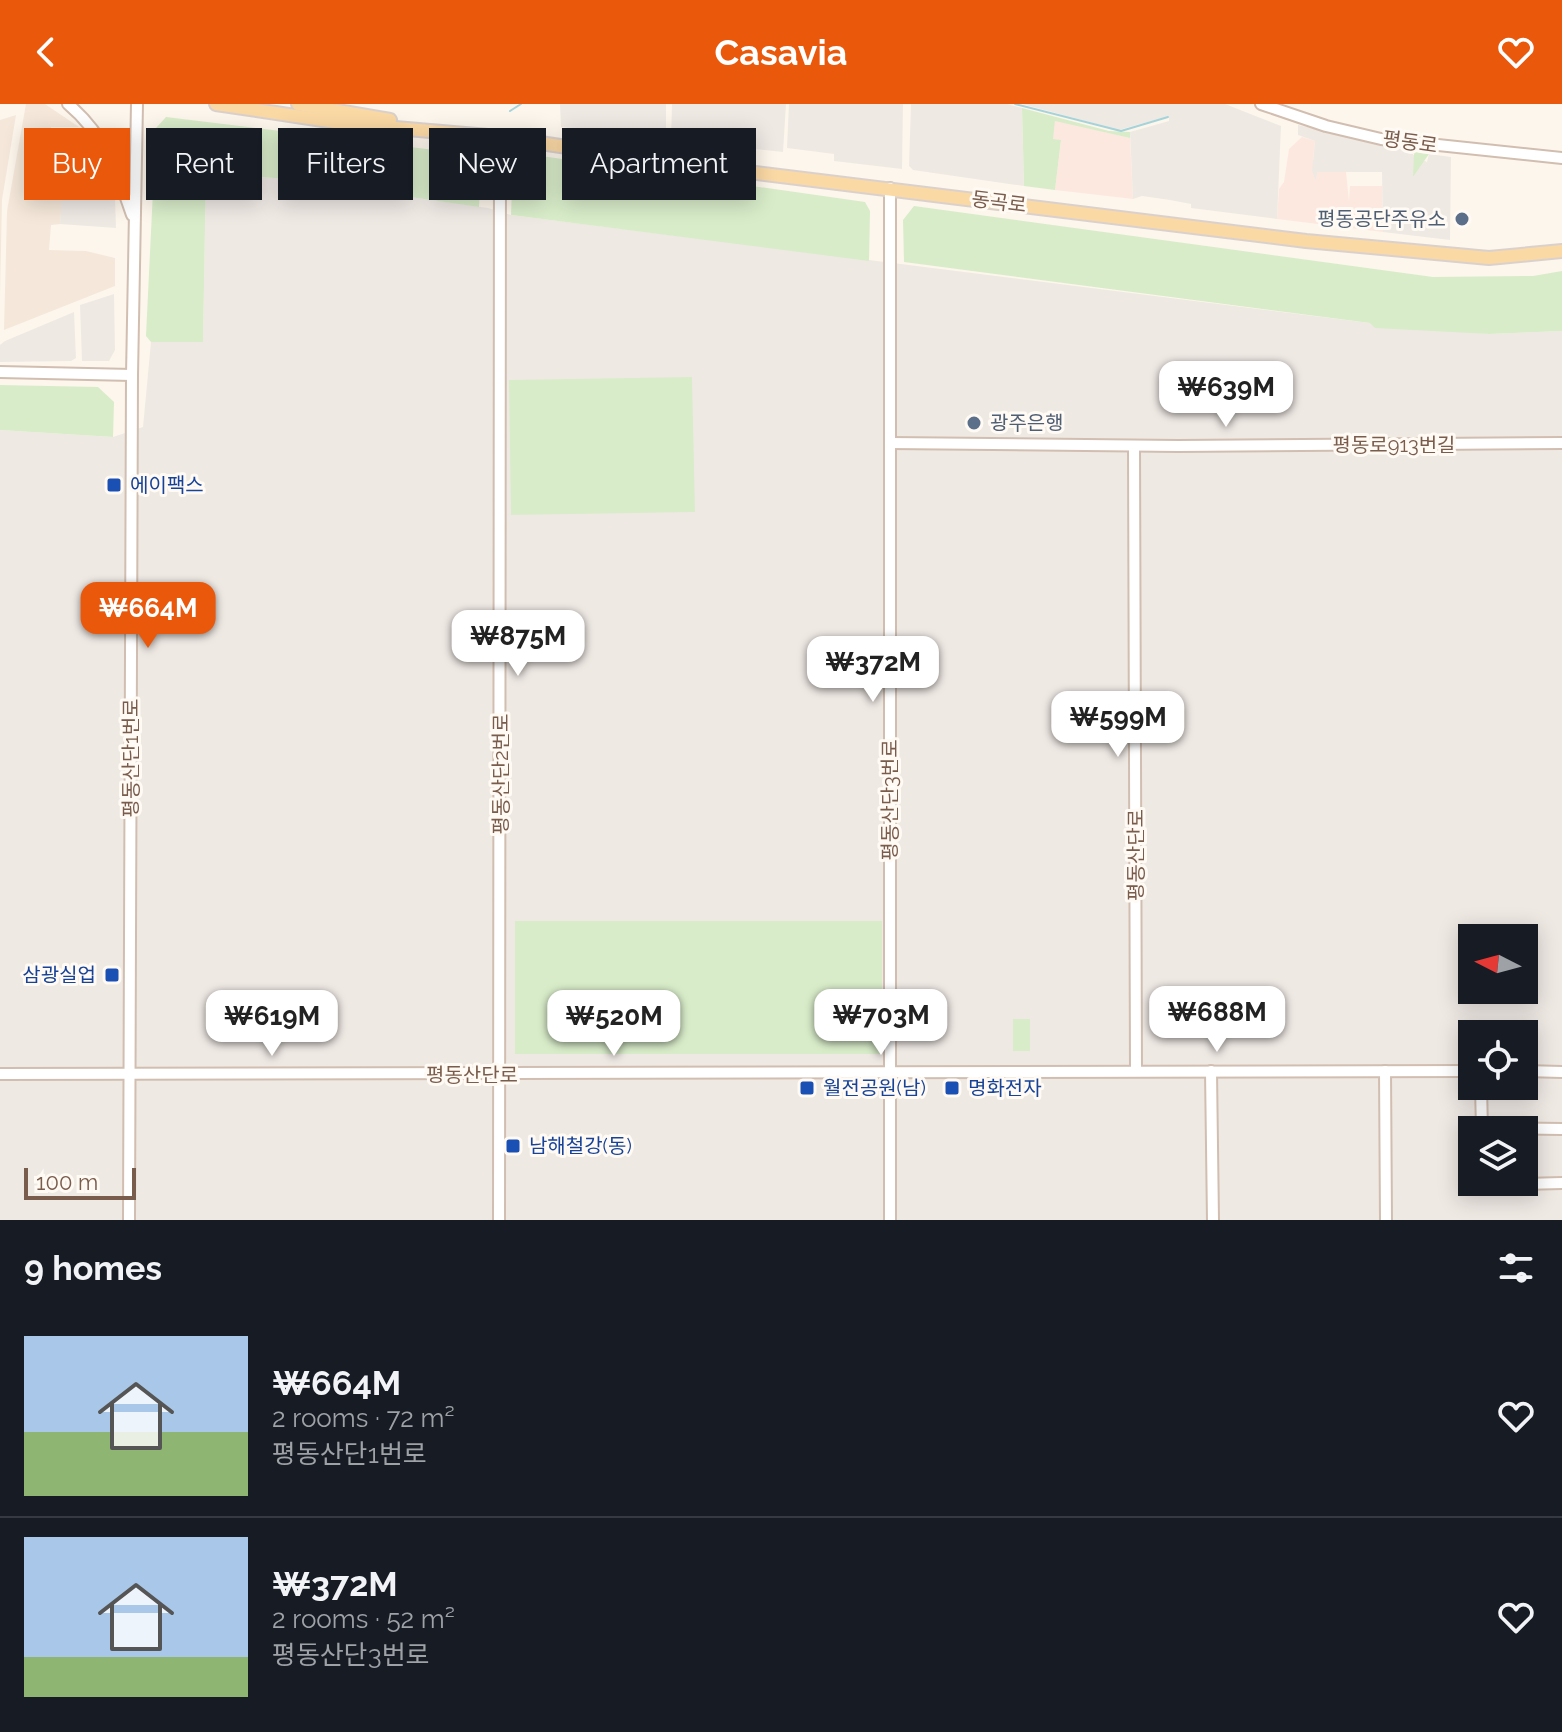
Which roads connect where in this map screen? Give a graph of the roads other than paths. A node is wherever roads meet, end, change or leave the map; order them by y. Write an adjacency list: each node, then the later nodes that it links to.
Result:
1 (68, 104): 12 (street)
2 (137, 104): 12 (street, 평동산단1번로)
3 (216, 104): 6 (main road, 동곡로)
4 (298, 104): 7 (main road, 동곡로)
5 (1261, 104): 9 (street, 평동로)
6 (429, 129)
7 (429, 129)
8 (546, 144): 10 (main road, 동곡로)
9 (1562, 158)
10 (890, 188): 13 (main road, 동곡로); 16 (street, 평동산단3번로)
11 (500, 200): 28 (street, 평동산단2번로)
12 (135, 225): 15 (street, 평동산단1번로)
13 (1562, 251)
14 (0, 372): 15 (street)
15 (132, 375): 26 (street, 평동산단1번로)
16 (890, 443): 18 (street, 평동로913번길); 27 (street, 평동산단3번로)
17 (1562, 443): 18 (street, 평동로913번길)
18 (1134, 446): 19 (street, 평동산단로)
19 (1136, 1071): 20 (street, 평동산단로); 27 (street, 평동산단로)
20 (1211, 1071): 21 (street, 평동산단로); 36 (street)
21 (1385, 1071): 22 (street, 평동산단로); 37 (street)
22 (1458, 1071)
23 (1538, 1071): 24 (street)
24 (1562, 1072)
25 (0, 1074): 26 (street, 평동산단로)
26 (128, 1074): 28 (street, 평동산단로); 33 (street, 평동산단1번로)
27 (890, 1074): 28 (street, 평동산단로); 35 (street, 평동산단3번로)
28 (499, 1075): 34 (street, 평동산단2번로)
29 (1538, 1129): 30 (street)
30 (1562, 1129)
31 (1562, 1183): 32 (street)
32 (1538, 1184)
33 (129, 1220)
34 (499, 1220)
35 (890, 1220)
36 (1213, 1220)
37 (1386, 1220)

